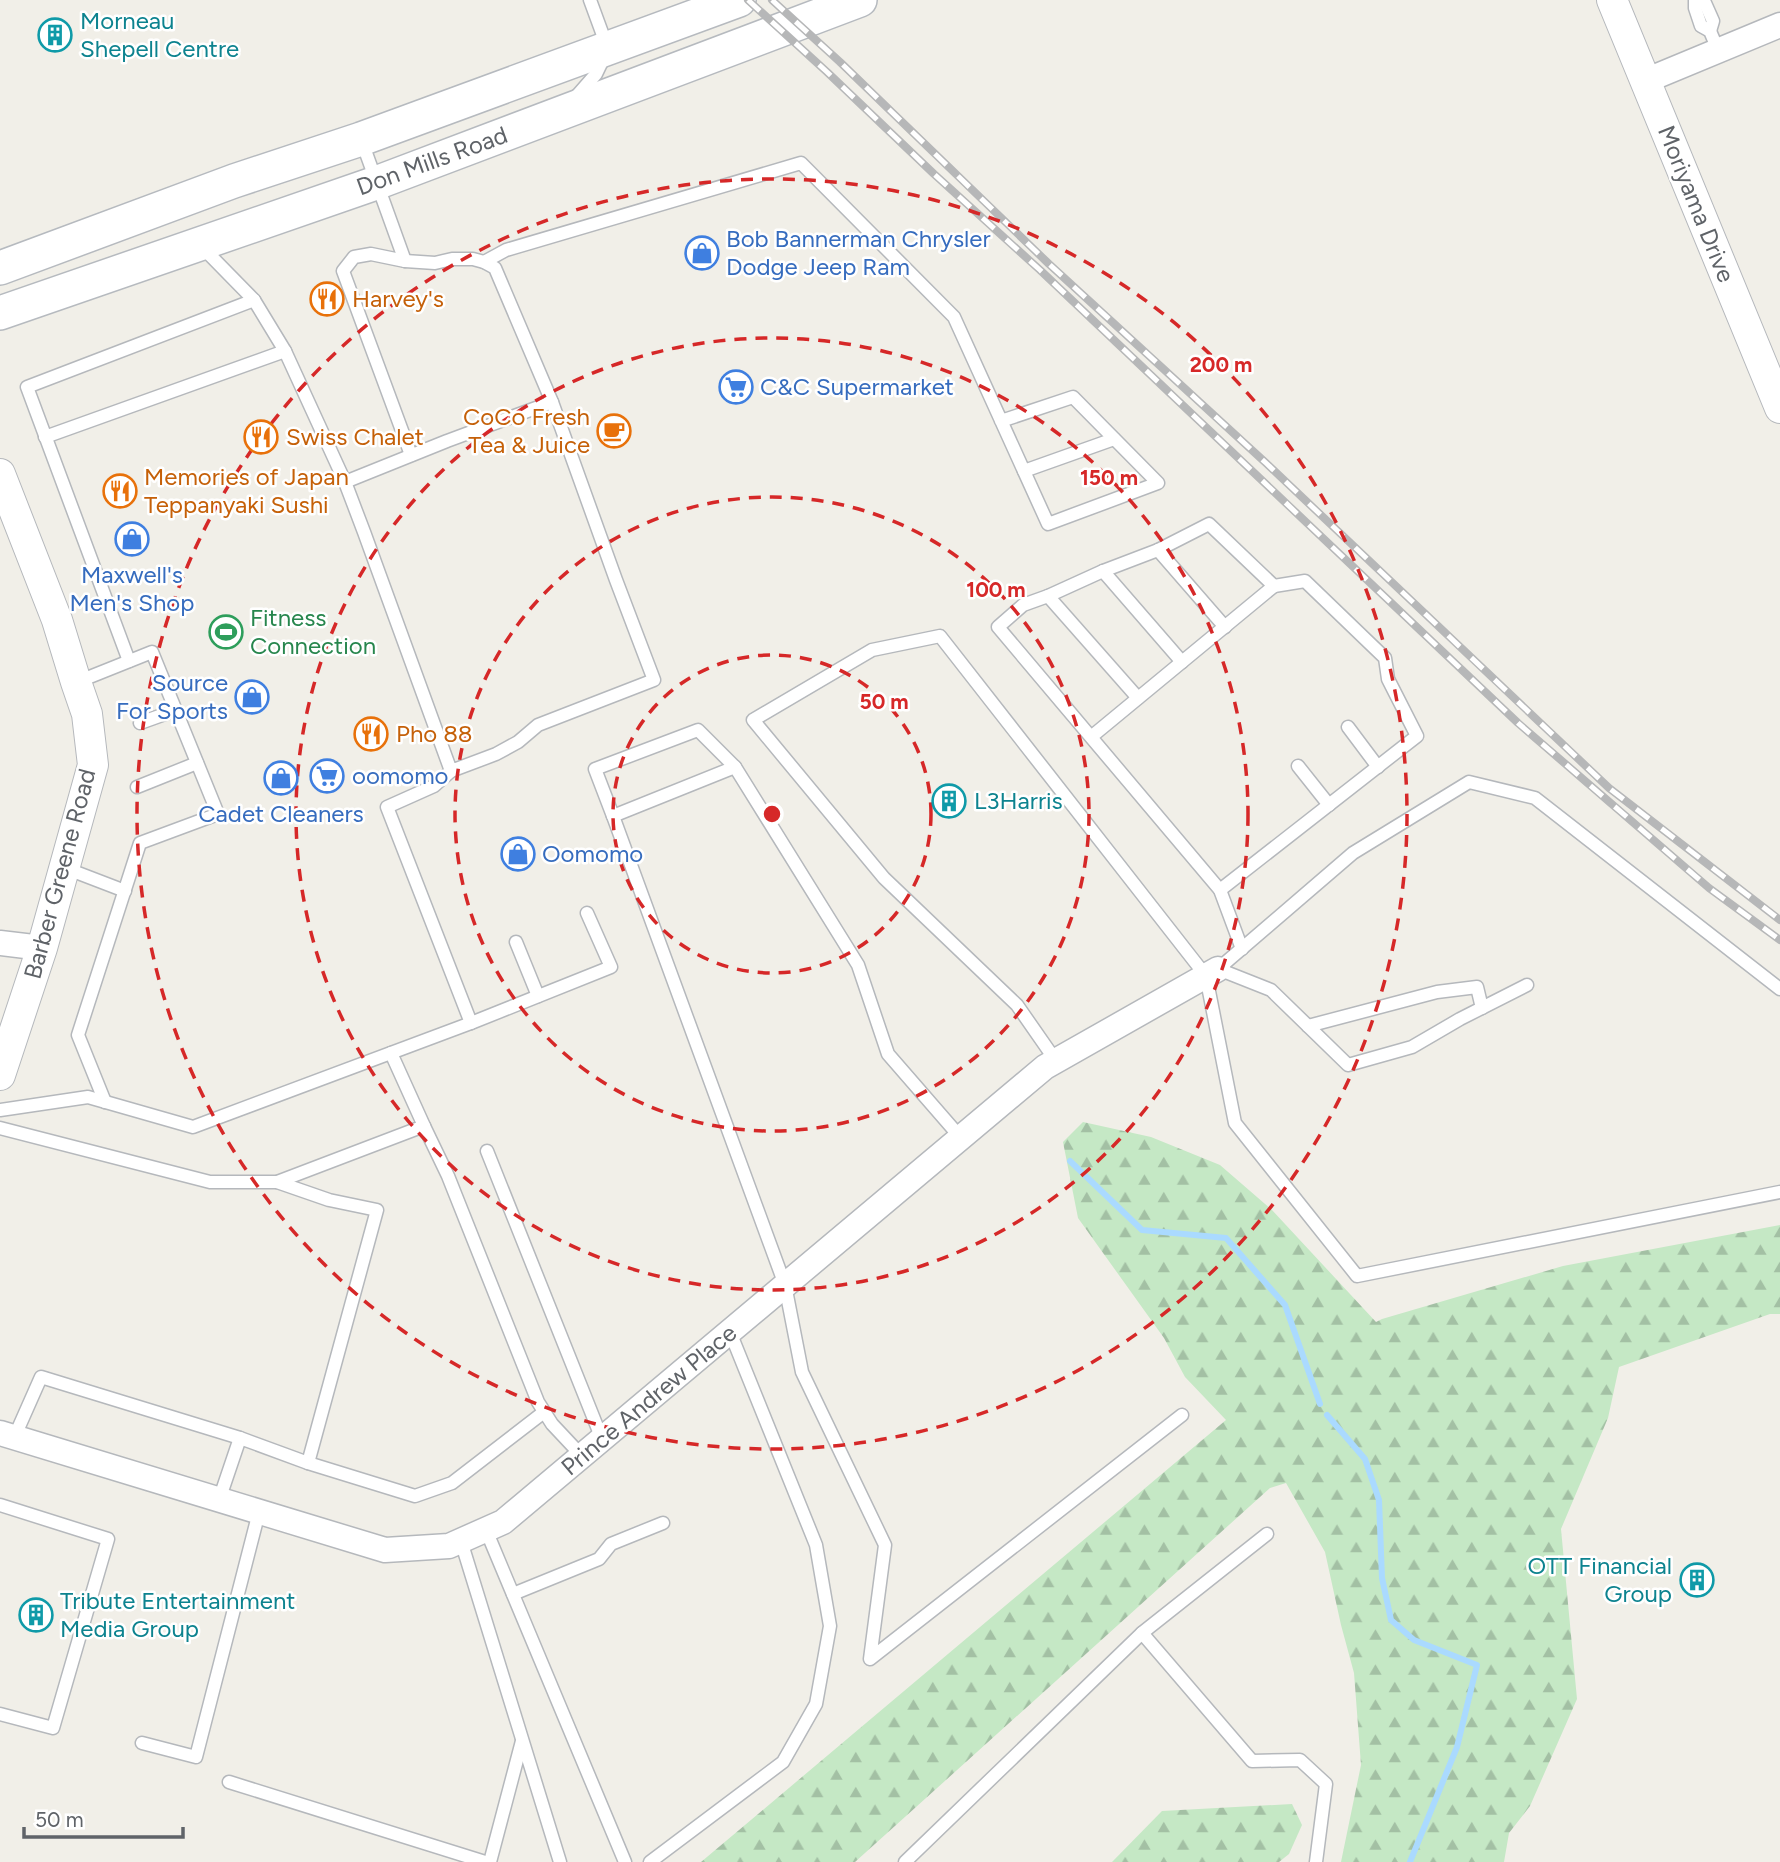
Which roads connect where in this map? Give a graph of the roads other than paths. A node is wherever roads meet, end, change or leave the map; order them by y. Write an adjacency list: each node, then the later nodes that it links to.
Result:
1 (590, 0): 8 (lane)
2 (740, 0): 8 (main road, Don Mills Road)
3 (860, 0): 10 (main road, Don Mills Road)
4 (1612, 0): 9 (street, Moriyama Drive)
5 (1696, 0): 7 (lane)
6 (1780, 25): 7 (street)
7 (1714, 41): 9 (street)
8 (608, 49): 10 (lane); 11 (main road, Don Mills Road)
9 (1645, 80): 20 (street, Moriyama Drive)
10 (561, 114): 12 (main road, Don Mills Road)
11 (361, 139): 12 (lane); 16 (main road, Don Mills Road)
12 (376, 183): 13 (main road, Don Mills Road); 14 (lane)
13 (200, 244): 17 (lane); 18 (main road, Don Mills Road)
14 (405, 261): 15 (lane); 26 (lane)
15 (484, 262): 21 (lane); 23 (lane)
16 (0, 268)
17 (254, 300): 19 (lane); 24 (lane)
18 (0, 313)
19 (285, 351): 24 (lane); 29 (lane)
20 (1772, 369): 22 (street, Moriyama Drive)
21 (552, 402): 26 (lane); 47 (lane)
22 (1780, 408)
23 (1001, 421): 25 (lane); 27 (lane)
24 (45, 436): 35 (lane)
25 (1114, 439): 27 (lane); 27 (lane)
26 (411, 455): 29 (lane)
27 (1024, 471)
28 (0, 474): 37 (street, Barber Greene Road)
29 (345, 482): 47 (lane)
30 (1157, 550): 31 (lane); 32 (lane); 34 (lane)
31 (1103, 571): 33 (lane); 36 (lane)
32 (1274, 586): 34 (lane); 45 (lane)
33 (1048, 596): 38 (lane); 42 (lane)
34 (1225, 627): 36 (lane)
35 (129, 661): 37 (lane); 39 (lane)
36 (1182, 662): 38 (lane)
37 (76, 682): 51 (street, Barber Greene Road)
38 (1138, 698): 42 (lane)
39 (176, 710): 40 (lane); 43 (lane)
40 (140, 723)
41 (1348, 727): 45 (lane)
42 (1091, 737): 52 (lane)
43 (197, 763): 48 (lane); 53 (lane)
44 (1298, 766): 49 (lane)
45 (1377, 766): 49 (lane)
46 (735, 767): 50 (lane); 50 (lane); 73 (lane)
47 (451, 771): 64 (lane)
48 (137, 787)
49 (1329, 804): 52 (lane)
50 (612, 817): 77 (lane)
51 (64, 868): 53 (lane); 57 (street, Barber Greene Road)
52 (1220, 890): 58 (lane)
53 (125, 891): 69 (lane)
54 (587, 914): 62 (lane)
55 (516, 942): 62 (lane)
56 (0, 943): 57 (street)
57 (42, 948): 68 (street, Barber Greene Road)
58 (1242, 949): 59 (lane); 61 (lane)
59 (1212, 972): 65 (lane); 67 (street, Prince Andrew Place); 67 (lane); 76 (lane)
60 (1527, 985): 63 (lane)
61 (1780, 989)
62 (538, 996): 64 (lane)
63 (1482, 1008): 65 (lane); 65 (lane)
64 (471, 1023): 66 (lane)
65 (1308, 1026)
66 (391, 1053): 69 (lane); 71 (lane)
67 (1056, 1061): 73 (street, Prince Andrew Place)
68 (0, 1075)
69 (105, 1102): 70 (lane)
70 (0, 1111)
71 (424, 1126): 75 (lane); 79 (lane)
72 (0, 1128): 75 (lane)
73 (961, 1138): 77 (street, Prince Andrew Place)
74 (487, 1151): 83 (lane)
75 (277, 1182): 85 (lane)
76 (1780, 1192)
77 (785, 1285): 78 (street, Prince Andrew Place); 80 (lane)
78 (730, 1332): 83 (street, Prince Andrew Place); 103 (lane)
79 (544, 1412): 84 (lane); 85 (lane)
80 (1182, 1415)
81 (7, 1435): 82 (lane); 86 (street, Prince Andrew Place)
82 (240, 1438): 85 (lane); 86 (lane)
83 (602, 1439): 84 (street, Prince Andrew Place)
84 (582, 1456): 90 (street, Prince Andrew Place)
85 (308, 1463)
86 (219, 1500): 88 (street, Prince Andrew Place)
87 (0, 1505): 95 (lane)
88 (259, 1512): 92 (street, Prince Andrew Place); 97 (lane)
89 (663, 1523): 93 (lane)
90 (486, 1530): 92 (street, Prince Andrew Place); 93 (lane)
91 (1267, 1534): 94 (lane)
92 (461, 1541): 96 (lane)
93 (513, 1594): 102 (lane)
94 (1142, 1633): 104 (lane); 105 (lane)
95 (0, 1714)
96 (522, 1740): 100 (lane); 101 (lane)
97 (142, 1743)
98 (229, 1782): 99 (lane)
99 (485, 1862)
100 (490, 1862)
101 (560, 1862)
102 (625, 1862)
103 (650, 1862)
104 (905, 1862)
105 (1316, 1862)

